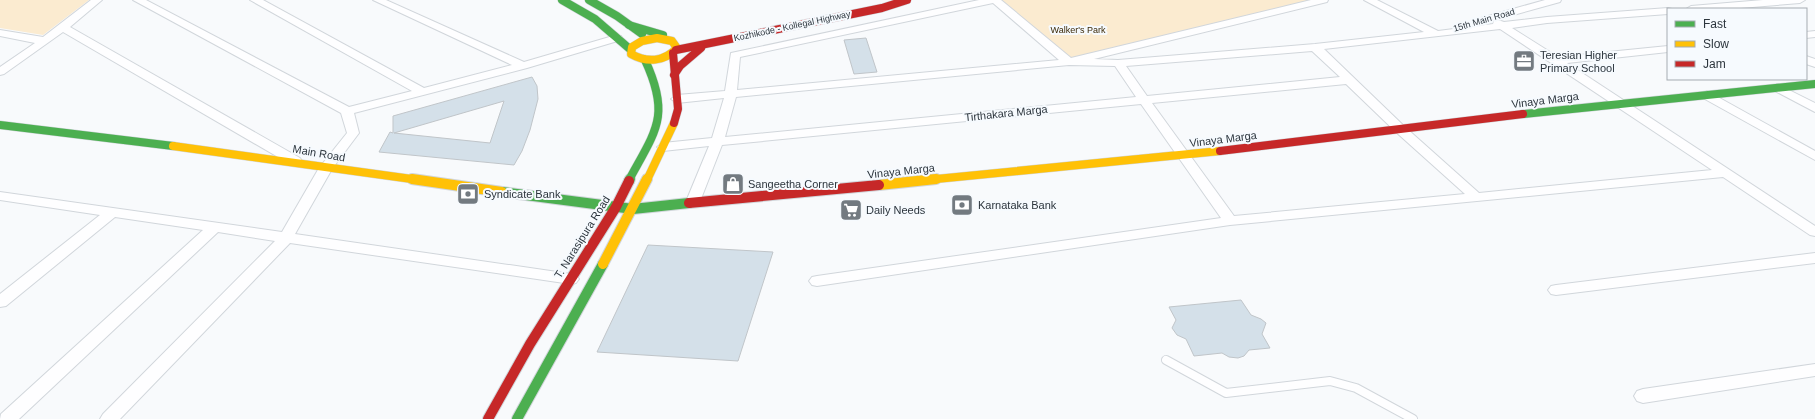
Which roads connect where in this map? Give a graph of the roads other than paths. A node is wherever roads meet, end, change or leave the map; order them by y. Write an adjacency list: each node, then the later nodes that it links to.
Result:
1 (97, 0): 19 (street)
2 (138, 0): 49 (street)
3 (256, 0): 42 (street)
4 (378, 0): 36 (street)
5 (562, 0): 24 (main road)
6 (589, 0): 17 (main road)
7 (889, 0): 20 (main road, Kozhikode - Kollegal Highway)
8 (907, 0): 27 (main road, Kozhikode - Kollegal Highway)
9 (994, 0): 34 (street); 43 (street)
10 (1324, 0): 34 (street)
11 (1369, 0): 23 (street)
12 (1556, 0): 16 (street, 15th Main Road)
13 (1800, 0): 14 (street)
14 (1711, 8)
15 (1667, 11): 18 (street)
16 (1490, 18): 18 (street); 23 (street, 15th Main Road)
17 (629, 25): 25 (main road); 28 (main road)
18 (1502, 26): 23 (street); 33 (street)
19 (63, 27): 26 (street); 56 (street)
20 (728, 31): 22 (main road); 28 (main road, Kozhikode - Kollegal Highway)
21 (0, 33): 26 (street)
22 (708, 34)
23 (1436, 34): 29 (street)
24 (617, 38): 31 (main road); 36 (street)
25 (649, 39): 28 (main road); 31 (main road)
26 (45, 41): 37 (street)
27 (715, 42): 28 (main road, Kozhikode - Kollegal Highway); 38 (main road)
28 (676, 46): 32 (main road); 38 (main road)
29 (1315, 47): 35 (street); 39 (street)
30 (1667, 49): 33 (street)
31 (631, 50): 32 (main road)
32 (645, 60): 62 (main road, T. Narasipura Road)
33 (1555, 61): 47 (street)
34 (1069, 62): 35 (street); 43 (street)
35 (1118, 64): 46 (street)
36 (523, 66): 42 (street)
37 (3, 68)
38 (674, 75): 45 (main road)
39 (1349, 80): 46 (street, Tirthakara Marga); 51 (street)
40 (1815, 84): 41 (main road, Vinaya Marga)
41 (1777, 88): 44 (main road, Vinaya Marga); 48 (street)
42 (423, 92): 49 (street)
43 (731, 94): 45 (street); 52 (street)
44 (1707, 95): 47 (main road, Vinaya Marga); 55 (street)
45 (677, 99): 53 (main road)
46 (1144, 99): 52 (street, Tirthakara Marga); 54 (street)
47 (1620, 103): 51 (main road, Vinaya Marga); 58 (street)
48 (1815, 108)
49 (347, 111): 57 (street)
50 (0, 125): 56 (main road, Main Road)
51 (1401, 130): 54 (main road, Vinaya Marga); 60 (street)
52 (717, 142): 53 (street, Tirthakara Marga); 61 (street)
53 (663, 147): 63 (main road)
54 (1184, 156): 61 (main road, Vinaya Marga); 65 (street)
55 (1815, 156)
56 (295, 161): 57 (main road, Main Road)
57 (326, 168): 62 (main road, Main Road); 68 (street)
58 (1726, 173): 60 (street); 67 (street)
59 (0, 196): 64 (street)
60 (1476, 197): 65 (street)
61 (692, 204): 63 (main road, Vinaya Marga)
62 (616, 207): 63 (main road, Main Road); 70 (main road, T. Narasipura Road)
63 (633, 209): 80 (main road)
64 (111, 213): 66 (street); 73 (street)
65 (1230, 221): 71 (street)
66 (214, 228): 68 (street); 77 (street)
67 (1815, 232)
68 (285, 239): 70 (street); 78 (street)
69 (1815, 258): 72 (street)
70 (571, 279): 79 (main road, T. Narasipura Road)
71 (817, 282)
72 (1556, 290)
73 (0, 302)
74 (1166, 360): 81 (lane)
75 (1815, 370): 76 (street)
76 (1643, 396)
77 (6, 419)
78 (109, 419)
79 (488, 419)
80 (517, 419)
81 (1413, 419)

